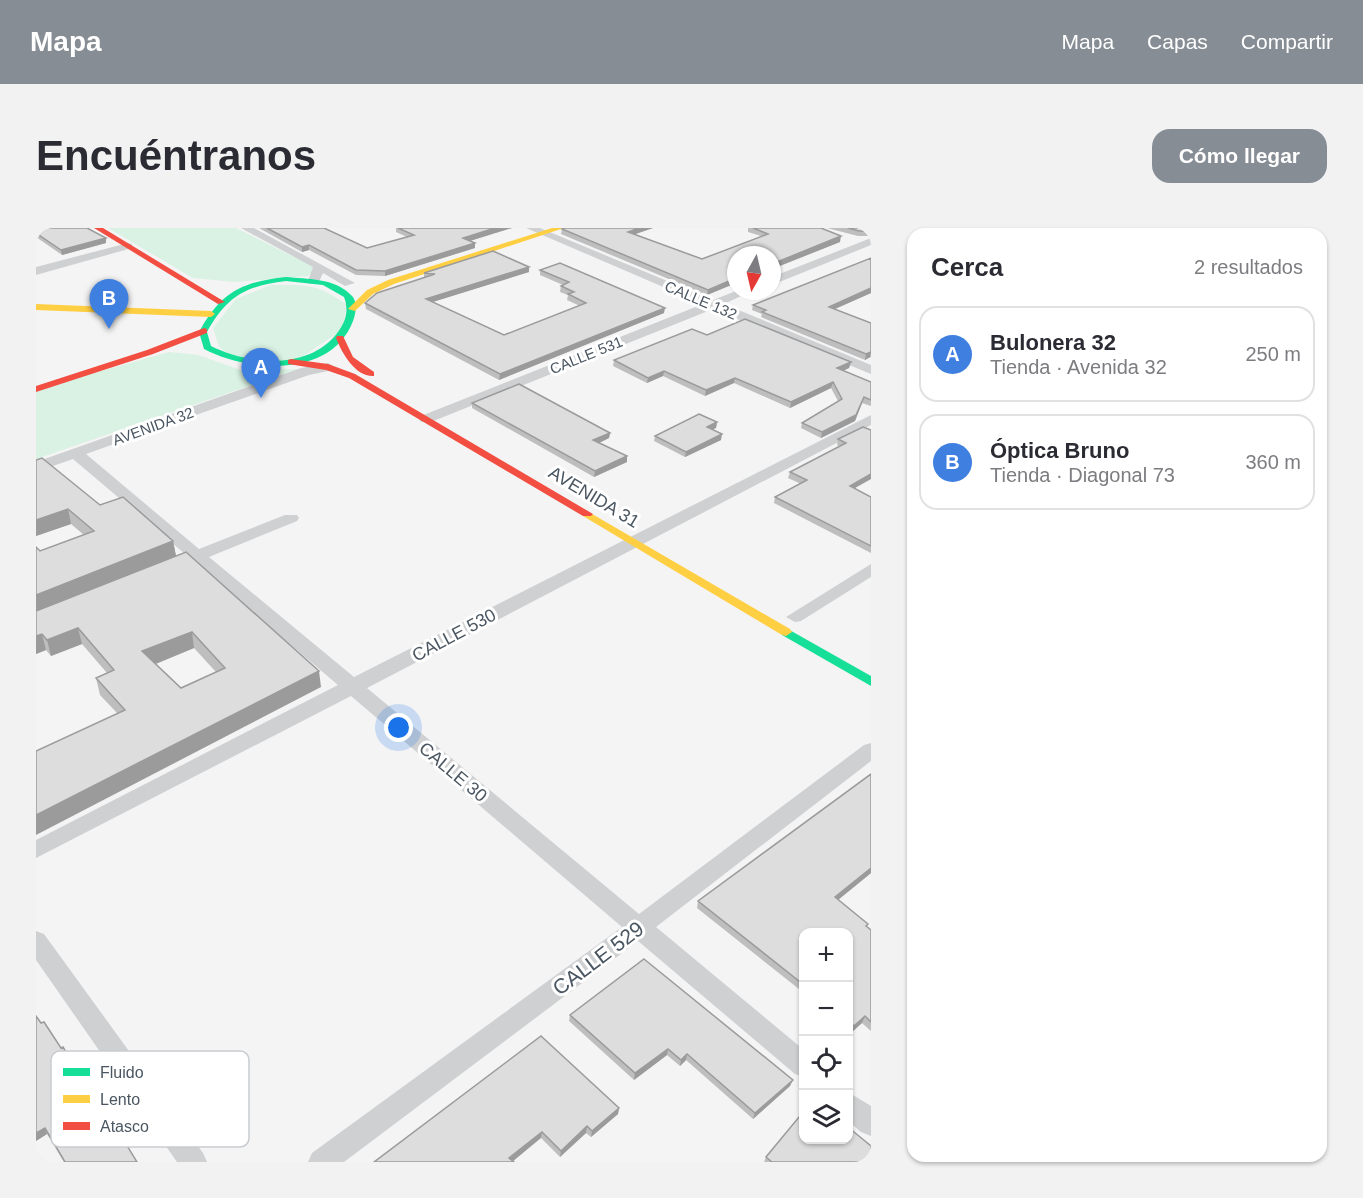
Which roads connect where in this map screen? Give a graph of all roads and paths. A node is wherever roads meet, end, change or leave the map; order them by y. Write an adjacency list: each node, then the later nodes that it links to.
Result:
1 (98, 228): 7 (main road)
2 (246, 228): 8 (street)
3 (560, 228): 4 (main road)
4 (535, 229): 14 (main road); 17 (street, CALLE 132); 19 (main road)
5 (845, 238): 6 (street)
6 (868, 244): 11 (street)
7 (128, 246): 9 (street); 10 (main road)
8 (319, 267): 13 (street); 14 (street)
9 (36, 271)
10 (176, 274): 12 (main road); 16 (main road)
11 (781, 277)
12 (260, 282): 13 (main road); 16 (main road)
13 (320, 282): 14 (main road); 19 (main road)
14 (349, 283)
15 (727, 298): 17 (street, CALLE 531)
16 (221, 302): 21 (main road)
17 (712, 304): 27 (street, CALLE 132); 30 (street, CALLE 531)
18 (36, 307): 21 (main road)
19 (352, 309): 22 (main road)
20 (36, 314): 21 (main road)
21 (207, 322): 23 (main road); 24 (main road)
22 (340, 338): 25 (main road); 30 (main road, AVENIDA 31)
23 (150, 352): 24 (main road); 29 (main road)
24 (212, 352): 25 (main road)
25 (288, 363): 26 (main road, AVENIDA 31); 28 (street)
26 (328, 367): 28 (street, AVENIDA 32); 31 (main road, AVENIDA 31)
27 (871, 370)
28 (270, 384): 33 (street, AVENIDA 32)
29 (36, 389)
30 (439, 413): 31 (street, CALLE 531); 35 (main road, AVENIDA 31)
31 (426, 419): 37 (main road, AVENIDA 31)
32 (871, 419): 37 (street, CALLE 530)
33 (76, 453): 34 (street, AVENIDA 32); 38 (street, CALLE 30)
34 (36, 467)
35 (560, 481)
36 (291, 518): 38 (street)
37 (646, 535): 42 (main road, AVENIDA 31); 43 (street, CALLE 530)
38 (196, 556): 39 (street); 43 (street, CALLE 30)
39 (175, 565)
40 (871, 569): 41 (street)
41 (794, 617)
42 (871, 682)
43 (352, 688): 45 (street, CALLE 530); 46 (street, CALLE 30)
44 (871, 750): 46 (street, CALLE 529)
45 (36, 850)
46 (639, 927): 49 (street, CALLE 30); 54 (street, CALLE 529)
47 (36, 941): 48 (street)
48 (114, 1051)
49 (799, 1062)
50 (853, 1107): 51 (street)
51 (871, 1123)
52 (182, 1147): 53 (street)
53 (193, 1162)
54 (322, 1162)

